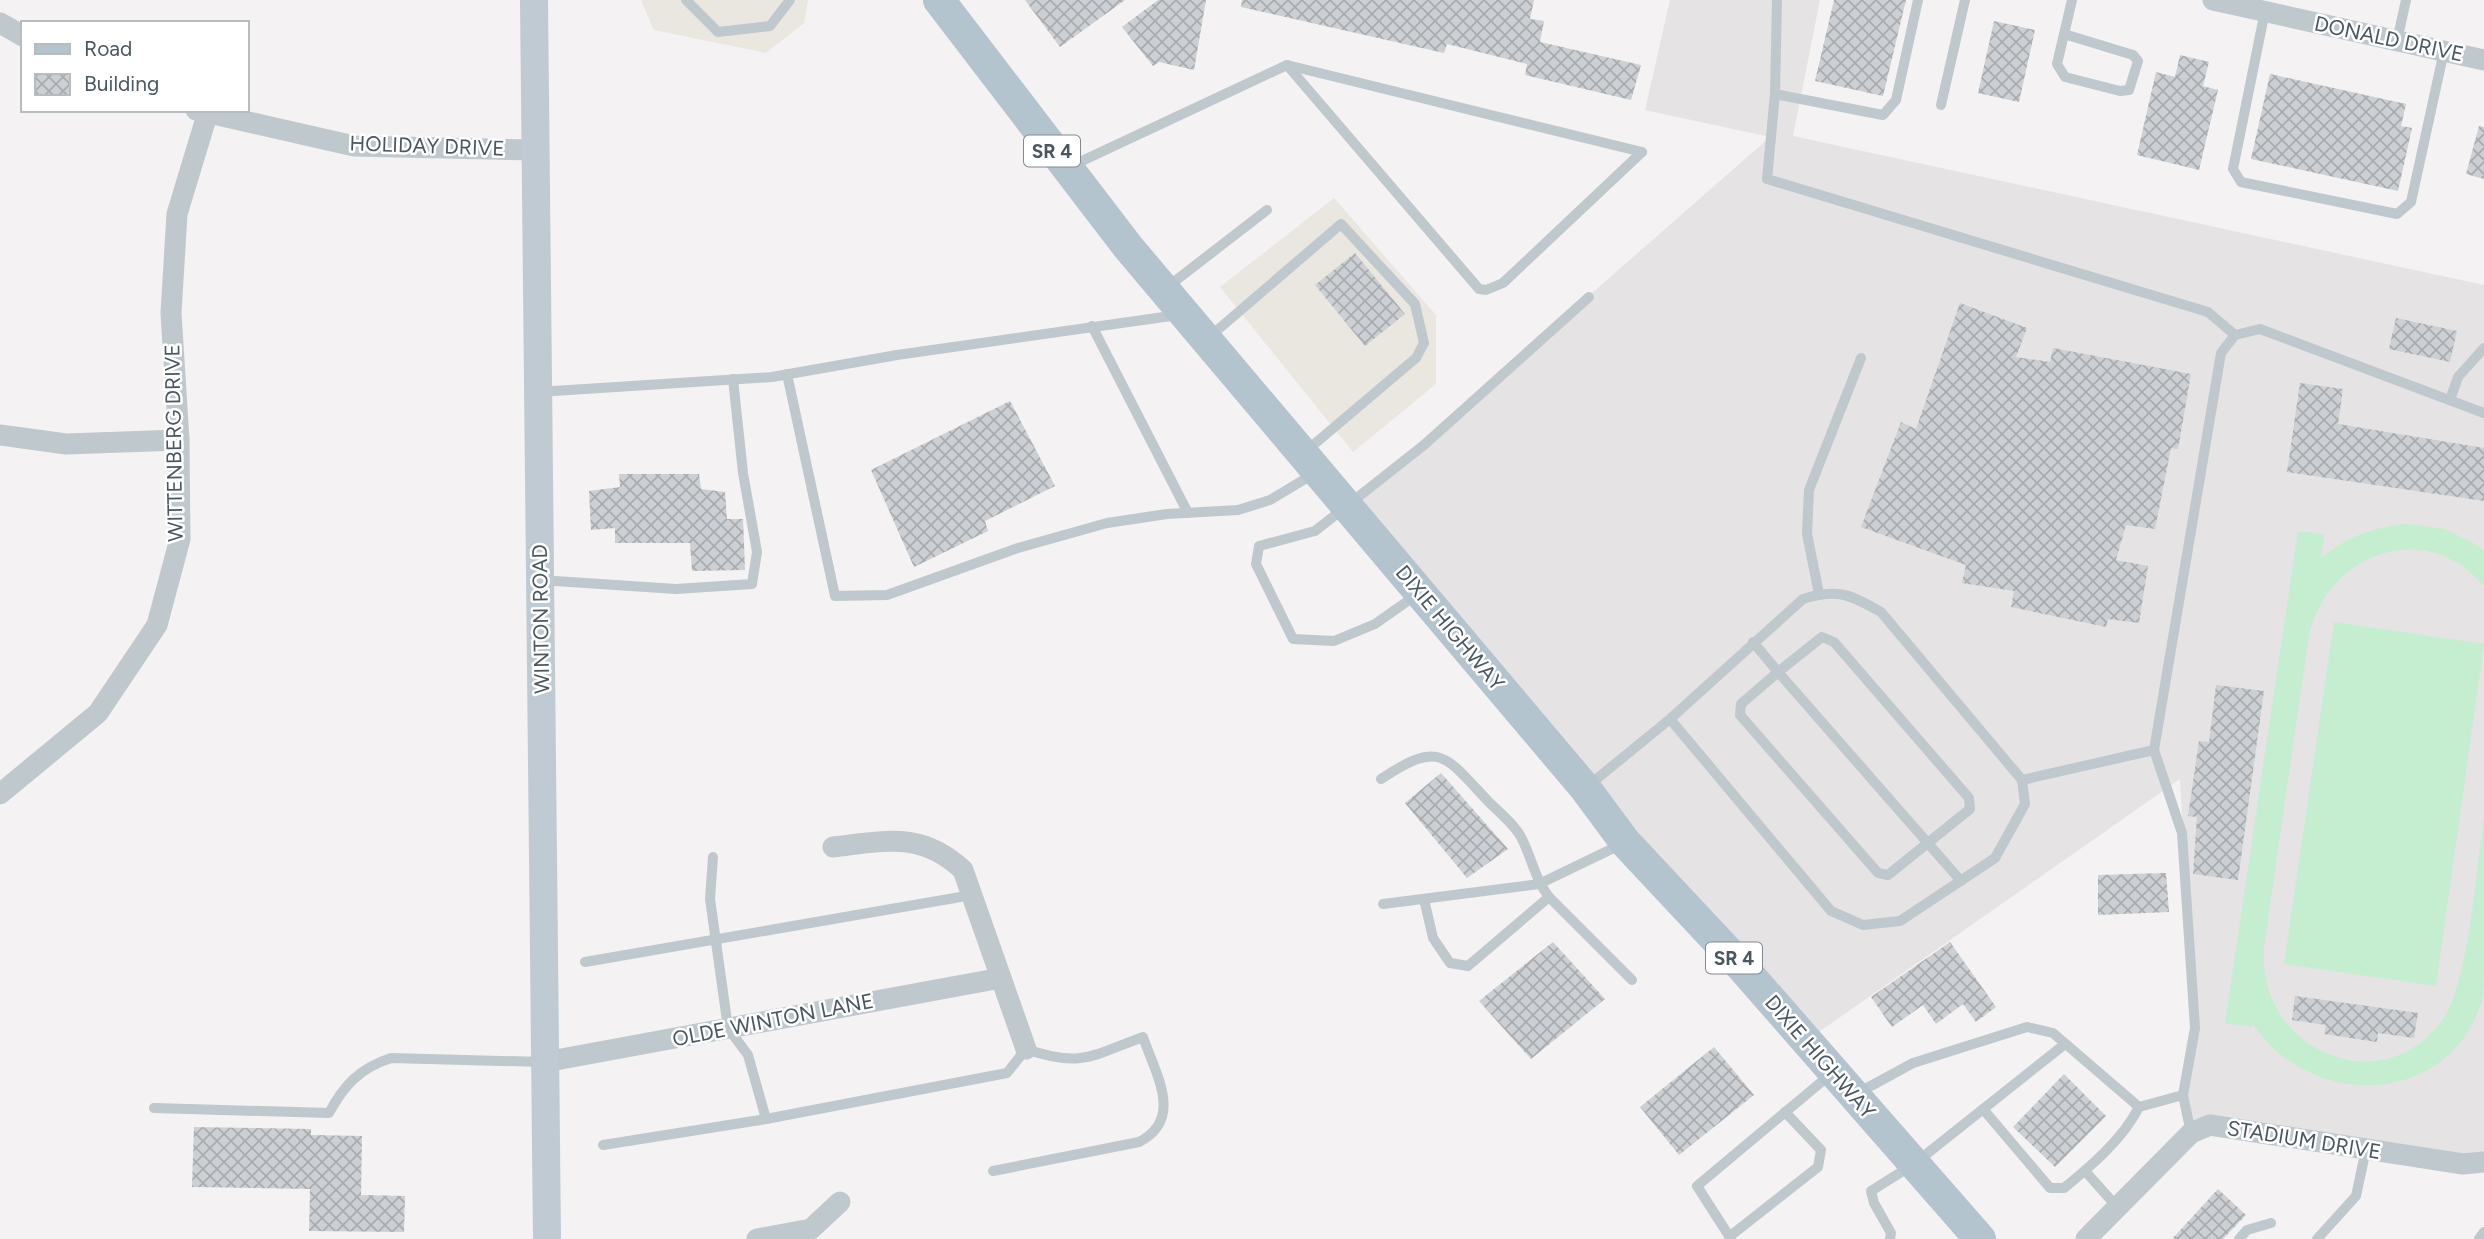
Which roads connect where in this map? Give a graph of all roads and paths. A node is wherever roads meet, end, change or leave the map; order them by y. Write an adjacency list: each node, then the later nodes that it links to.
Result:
1 (534, 0): 22 (street, WINTON ROAD)
2 (686, 0): 3 (lane)
3 (790, 0)
4 (939, 0): 23 (main road, DIXIE HIGHWAY / SR 4)
5 (1777, 0): 19 (lane)
6 (1918, 0): 19 (lane)
7 (1965, 0): 20 (lane)
8 (2072, 0): 13 (lane)
9 (2213, 0): 11 (street, DONALD DRIVE)
10 (2406, 0): 15 (lane)
11 (2265, 11): 15 (street, DONALD DRIVE); 16 (lane)
12 (0, 23): 14 (street)
13 (2064, 34): 13 (lane)
14 (21, 35)
15 (2397, 41): 16 (street, DONALD DRIVE)
16 (2444, 51): 17 (street, DONALD DRIVE)
17 (2484, 60)
18 (1287, 65): 18 (lane); 23 (lane)
19 (1775, 94): 29 (lane)
20 (1941, 105)
21 (202, 113): 22 (street, HOLIDAY DRIVE); 39 (street, WITTENBERG DRIVE)
22 (536, 150): 35 (street, WINTON ROAD)
23 (1065, 168): 25 (main road, DIXIE HIGHWAY / SR 4)
24 (1267, 210): 25 (lane)
25 (1164, 289): 27 (main road, DIXIE HIGHWAY / SR 4)
26 (1589, 297): 41 (lane)
27 (1184, 314): 28 (lane); 30 (main road, DIXIE HIGHWAY / SR 4)
28 (1092, 326): 33 (lane); 42 (lane)
29 (2235, 335): 36 (lane); 49 (lane)
30 (1206, 340): 40 (main road, DIXIE HIGHWAY / SR 4); 40 (lane)
31 (2484, 348): 36 (lane)
32 (1861, 358): 45 (lane)
33 (787, 374): 34 (lane); 42 (lane)
34 (733, 379): 35 (lane); 43 (lane)
35 (538, 392): 43 (street, WINTON ROAD)
36 (2450, 400): 37 (lane)
37 (2484, 413)
38 (0, 435): 39 (street)
39 (179, 439): 53 (street, WITTENBERG DRIVE)
40 (1310, 463): 41 (main road, DIXIE HIGHWAY / SR 4); 42 (lane)
41 (1348, 507): 44 (main road, DIXIE HIGHWAY / SR 4); 44 (lane)
42 (1188, 513)
43 (540, 580): 71 (street, WINTON ROAD)
44 (1420, 593): 52 (main road, DIXIE HIGHWAY / SR 4)
45 (1819, 594): 46 (lane); 51 (lane)
46 (1753, 642): 47 (lane); 48 (lane)
47 (1778, 672): 55 (lane); 55 (lane); 55 (lane)
48 (1670, 719): 52 (lane); 58 (lane)
49 (2154, 750): 51 (lane); 73 (lane)
50 (1381, 779): 59 (lane)
51 (2022, 780): 58 (lane)
52 (1585, 788): 54 (main road, DIXIE HIGHWAY / SR 4)
53 (0, 794)
54 (1625, 842): 59 (lane); 72 (main road, DIXIE HIGHWAY / SR 4)
55 (1927, 843): 58 (lane)
56 (833, 847): 60 (street)
57 (713, 857): 64 (lane)
58 (1961, 881)
59 (1539, 884): 61 (lane); 62 (lane)
60 (972, 895): 64 (lane); 66 (street)
61 (1549, 897): 62 (lane); 67 (lane)
62 (1424, 899): 63 (lane)
63 (1383, 904)
64 (715, 940): 65 (lane); 68 (lane)
65 (585, 962)
66 (1001, 978): 68 (street, OLDE WINTON LANE); 70 (street)
67 (1632, 980)
68 (728, 1028): 71 (street, OLDE WINTON LANE); 78 (lane)
69 (2065, 1044): 72 (lane); 74 (lane); 76 (lane)
70 (1026, 1049): 78 (lane); 84 (lane)
71 (545, 1062): 75 (lane); 91 (street, WINTON ROAD)
72 (1844, 1084): 77 (lane); 83 (main road, DIXIE HIGHWAY / SR 4)
73 (2183, 1095): 74 (lane); 79 (lane)
74 (2139, 1107): 85 (lane)
75 (154, 1108)
76 (1983, 1109): 83 (lane); 85 (lane)
77 (1785, 1112): 90 (lane); 90 (lane)
78 (766, 1119): 80 (lane)
79 (2191, 1133): 81 (street, STADIUM DRIVE); 87 (street)
80 (603, 1145)
81 (2366, 1149): 82 (street, STADIUM DRIVE); 97 (lane)
82 (2484, 1162)
83 (1914, 1164): 93 (lane); 94 (main road, DIXIE HIGHWAY / SR 4)
84 (993, 1171)
85 (2085, 1171): 87 (lane)
86 (840, 1202): 92 (street)
87 (2118, 1208): 95 (street)
88 (2271, 1223): 96 (lane)
89 (2484, 1232): 98 (lane)
90 (1730, 1238)
91 (547, 1239)
92 (757, 1239)
93 (1890, 1239)
94 (1980, 1239)
95 (2086, 1239)
96 (2239, 1239)
97 (2317, 1239)
98 (2479, 1239)

